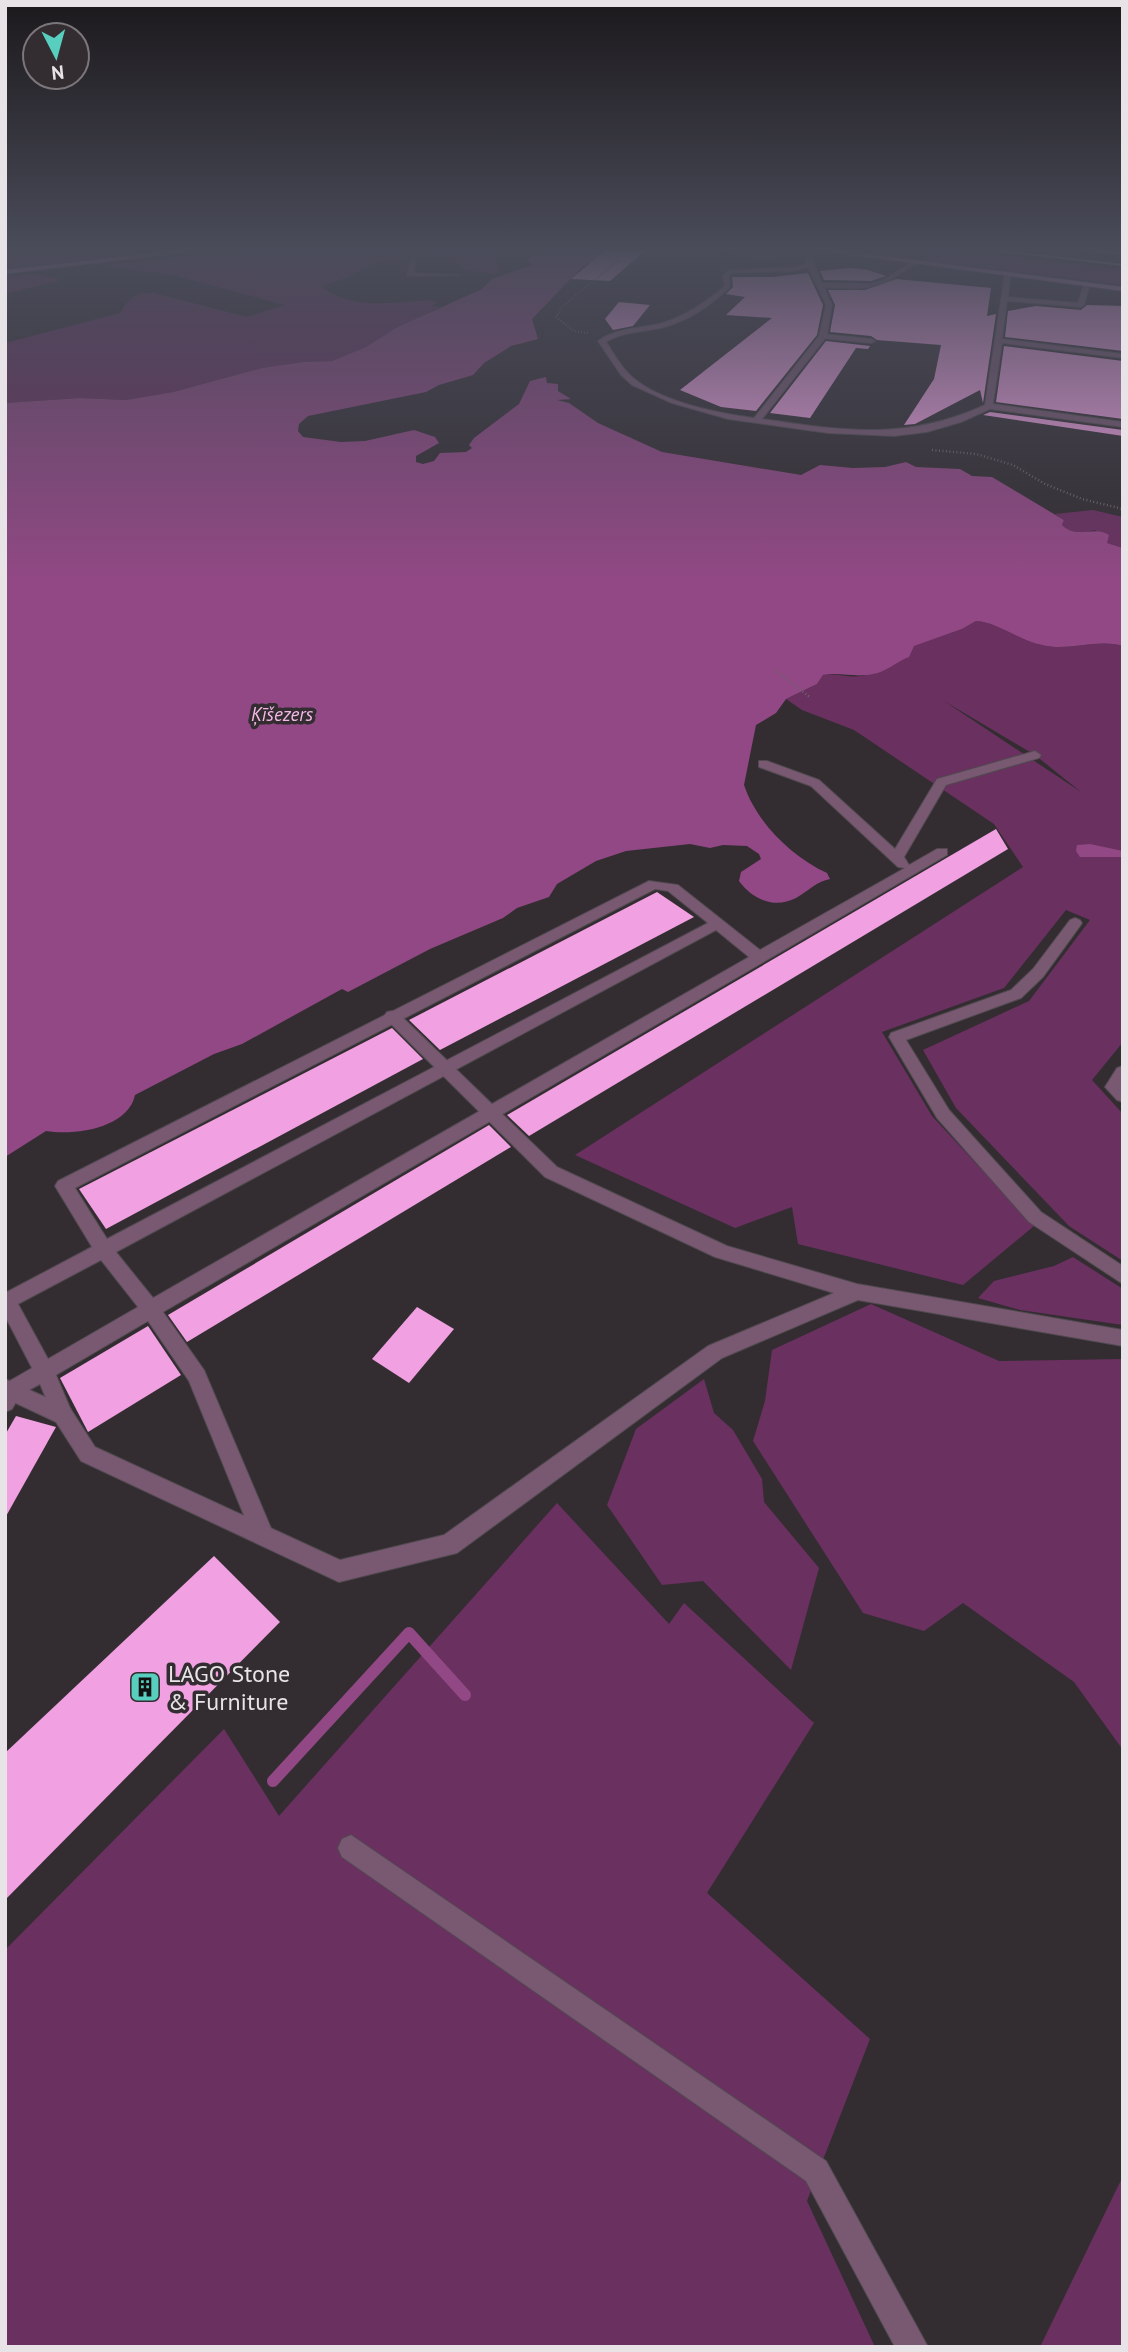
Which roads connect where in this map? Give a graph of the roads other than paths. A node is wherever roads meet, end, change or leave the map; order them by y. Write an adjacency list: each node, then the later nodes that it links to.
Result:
1 (614, 359): 5 (street)
2 (805, 359): 5 (street)
3 (997, 359): 4 (street)
4 (989, 406): 5 (street); 6 (street)
5 (757, 421)
6 (1123, 425)
7 (1035, 755): 10 (street)
8 (763, 764): 10 (street)
9 (942, 852): 10 (street)
10 (902, 863): 13 (street)
11 (1075, 923): 20 (street)
12 (718, 924): 13 (street); 14 (street); 15 (street)
13 (759, 957): 18 (street)
14 (392, 1016): 15 (street); 19 (street)
15 (446, 1069): 18 (street); 19 (street)
16 (1123, 1072): 17 (street)
17 (1123, 1096)
18 (492, 1115): 21 (street); 23 (street)
19 (103, 1249): 22 (street); 23 (street)
20 (1123, 1276)
21 (858, 1292): 24 (street); 28 (street)
22 (6, 1302): 25 (street)
23 (151, 1310): 25 (street); 28 (street)
24 (1123, 1338)
25 (44, 1371): 26 (street); 27 (street)
26 (8, 1393): 27 (street)
27 (63, 1415): 28 (street)
28 (262, 1534)
29 (351, 1848): 30 (street)
30 (912, 2347)

